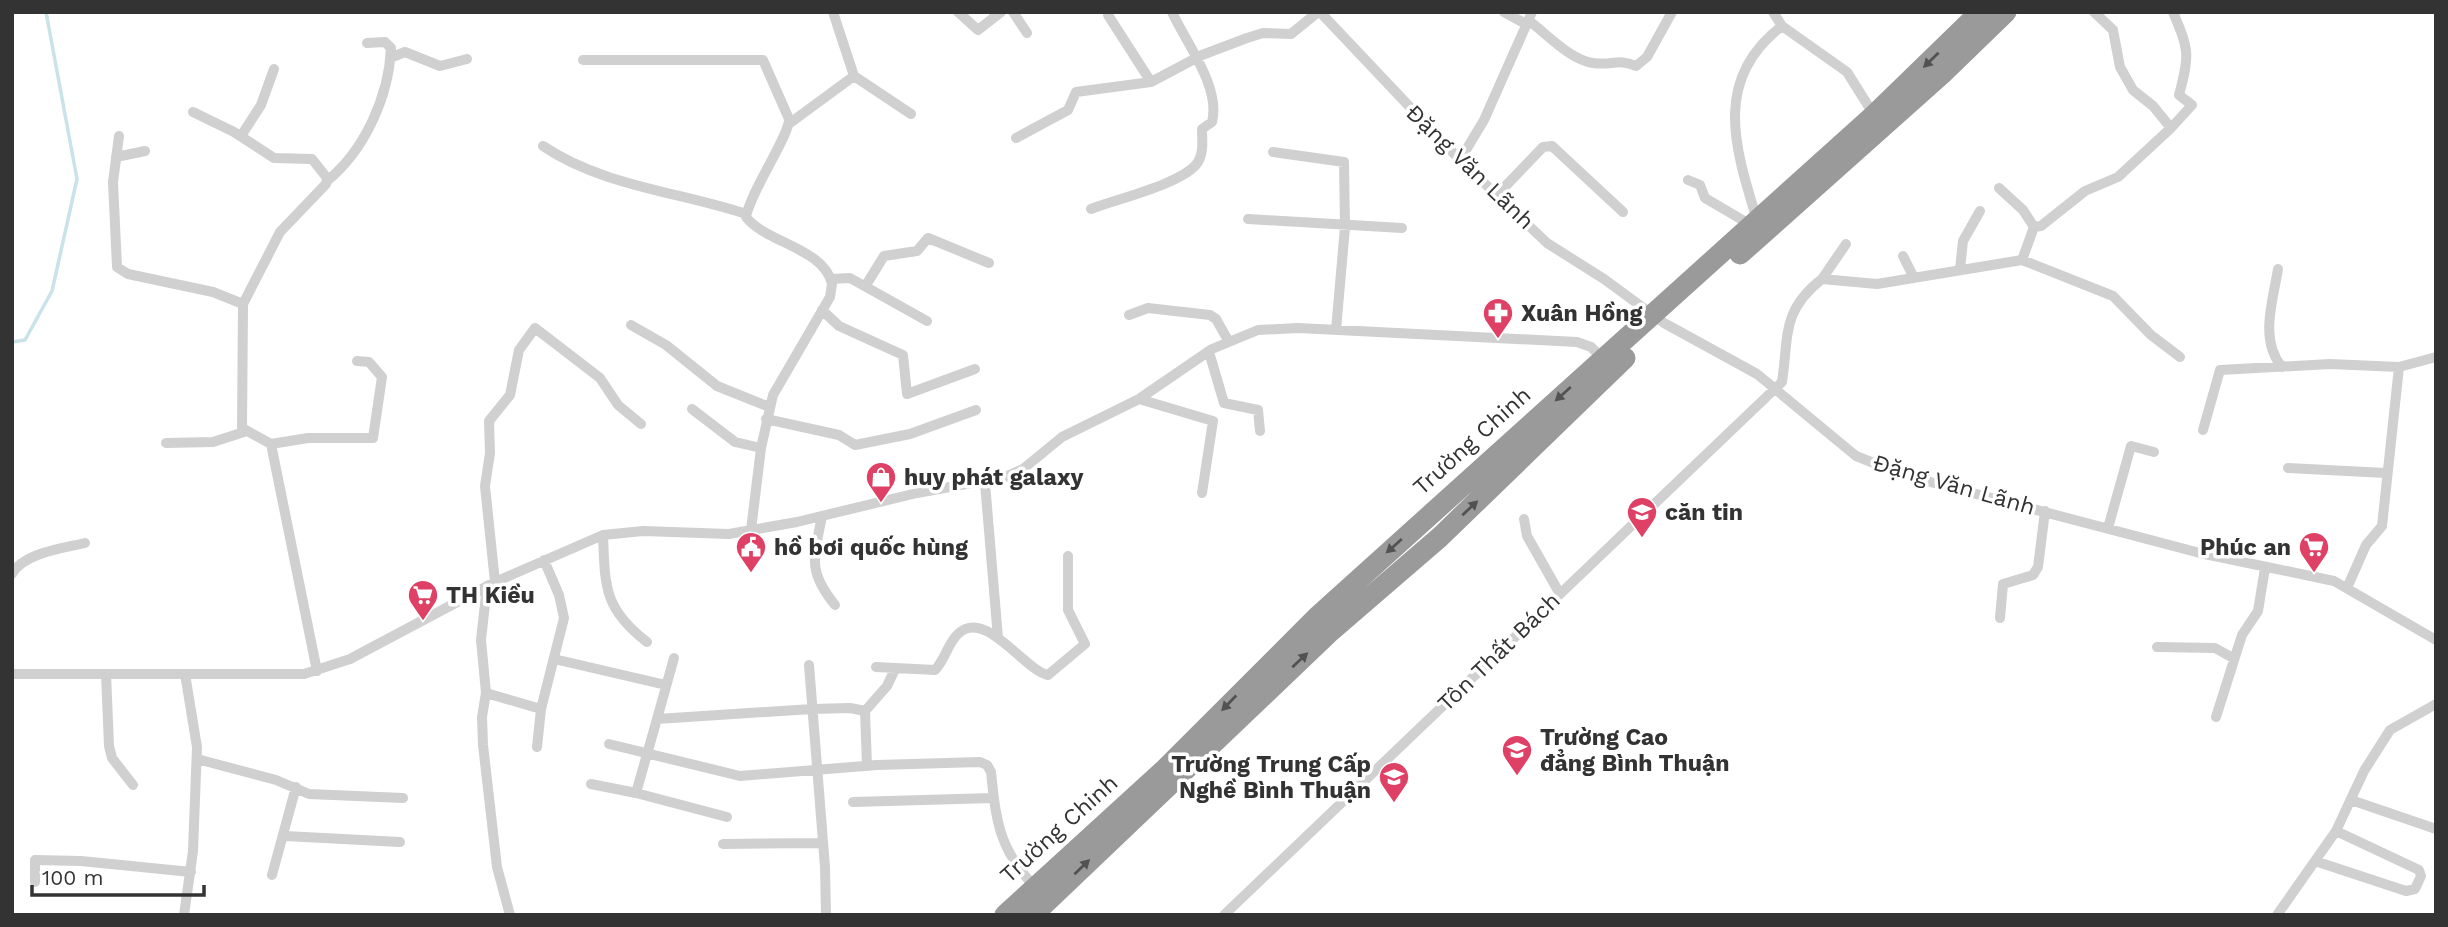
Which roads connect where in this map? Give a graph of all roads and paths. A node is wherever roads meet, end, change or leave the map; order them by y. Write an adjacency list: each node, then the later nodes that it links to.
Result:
1 (833, 12): 24 (street)
2 (958, 12): 3 (street)
3 (1001, 12)
4 (1013, 12): 17 (street)
5 (1172, 12): 20 (street)
6 (1319, 12): 20 (street); 38 (street, Đặng Văn Lãnh)
7 (1504, 12): 15 (street)
8 (1672, 12): 15 (street)
9 (1773, 12): 16 (street)
10 (1980, 12): 28 (highway, Trường Chinh, one-way to 28)
11 (2006, 12): 65 (highway, Trường Chinh)
12 (2094, 12): 30 (street)
13 (2173, 12): 30 (street)
14 (1108, 15): 25 (street)
15 (1529, 19): 38 (street)
16 (1782, 26): 28 (street); 48 (street)
17 (1027, 33)
18 (367, 43): 19 (street)
19 (390, 58): 21 (street); 40 (street)
20 (1194, 59): 25 (street); 43 (street)
21 (467, 60)
22 (583, 60): 29 (street)
23 (274, 69): 32 (street)
24 (854, 76): 27 (street); 29 (street)
25 (1151, 82): 33 (street)
26 (193, 112): 32 (street)
27 (911, 114)
28 (1874, 115): 48 (highway, Trường Chinh)
29 (790, 123): 46 (street)
30 (2171, 128): 50 (street)
31 (118, 136): 37 (street)
32 (241, 136): 40 (street)
33 (1016, 138)
34 (543, 146): 46 (street)
35 (145, 150): 37 (street)
36 (1273, 152): 49 (street)
37 (116, 157): 62 (street)
38 (1460, 160): 42 (street, Đặng Văn Lãnh)
39 (1688, 180): 48 (street)
40 (327, 181): 62 (street)
41 (1999, 188): 50 (street)
42 (1497, 195): 45 (street); 65 (street, Đặng Văn Lãnh)
43 (1091, 209)
44 (1980, 211): 56 (street)
45 (1622, 212)
46 (746, 214): 59 (street)
47 (1248, 219): 49 (street)
48 (1754, 223): 65 (highway, Trường Chinh)
49 (1345, 227): 51 (street); 68 (street)
50 (2034, 227): 54 (street)
51 (1402, 228)
52 (1846, 244): 60 (street)
53 (1903, 256): 58 (street)
54 (2022, 260): 56 (street); 71 (street)
55 (989, 263): 61 (street)
56 (1960, 269): 58 (street)
57 (2278, 269): 75 (street)
58 (1914, 278): 60 (street)
59 (831, 279): 61 (street); 63 (street)
60 (1822, 279): 78 (street)
61 (866, 285): 66 (street)
62 (243, 304): 89 (street)
63 (822, 310): 77 (street); 81 (street)
64 (1129, 315): 69 (street)
65 (1659, 318): 74 (highway, Trường Chinh); 78 (street, Đặng Văn Lãnh)
66 (927, 321)
67 (631, 325): 81 (street)
68 (1336, 330): 69 (street); 74 (street)
69 (1229, 342): 70 (street)
70 (1209, 352): 79 (street); 80 (street)
71 (2180, 357)
72 (2436, 357): 76 (street)
73 (357, 360): 91 (street)
74 (1607, 365): 161 (highway, Trường Chinh, one-way to 161); 166 (highway, Trường Chinh, one-way to 74)
75 (2282, 367): 76 (street); 88 (street)
76 (2399, 367): 95 (street)
77 (975, 369)
78 (1774, 389): 98 (street, Đặng Văn Lãnh); 111 (street, Tôn Thất Bách)
79 (1139, 399): 85 (street); 96 (street)
80 (1224, 403): 85 (street); 87 (street)
81 (769, 407): 84 (street)
82 (692, 409): 92 (street)
83 (976, 410): 84 (street)
84 (766, 419): 92 (street)
85 (1213, 421): 97 (street)
86 (640, 424): 109 (street)
87 (1259, 430)
88 (2203, 430)
89 (244, 432): 90 (street); 91 (street)
90 (166, 443)
91 (271, 444): 124 (street)
92 (761, 449): 102 (street)
93 (2154, 452): 101 (street)
94 (2288, 468): 95 (street)
95 (2386, 473): 110 (street)
96 (985, 483): 99 (street); 114 (street)
97 (1202, 493)
98 (2045, 511): 101 (street, Đặng Văn Lãnh); 113 (street)
99 (822, 516): 102 (street); 112 (street)
100 (1524, 519): 111 (street)
101 (2108, 528): 107 (street, Đặng Văn Lãnh)
102 (751, 530): 103 (street)
103 (603, 535): 106 (street); 116 (street)
104 (85, 543): 108 (street)
105 (1068, 556): 114 (street)
106 (544, 560): 109 (street); 120 (street)
107 (2265, 568): 110 (street, Đặng Văn Lãnh); 119 (street)
108 (12, 574)
109 (491, 584): 124 (street); 129 (street)
110 (2347, 587): 115 (street, Đặng Văn Lãnh)
111 (1560, 594): 167 (street, Tôn Thất Bách)
112 (835, 605)
113 (2000, 618)
114 (998, 638): 123 (street)
115 (2436, 640)
116 (647, 642)
117 (2157, 647): 119 (street)
118 (674, 658): 128 (street)
119 (2233, 658): 134 (street)
120 (554, 659): 128 (street); 131 (street)
121 (809, 666): 132 (street)
122 (876, 667): 123 (street)
123 (895, 669): 133 (street)
124 (317, 671): 127 (street)
125 (12, 674): 126 (street)
126 (106, 674): 127 (street); 143 (street)
127 (185, 674): 139 (street)
128 (666, 685): 135 (street)
129 (486, 694): 131 (street); 163 (street)
130 (2436, 704): 148 (street)
131 (541, 709): 137 (street)
132 (812, 709): 133 (street); 135 (street); 141 (street)
133 (865, 711): 140 (street)
134 (2216, 718)
135 (657, 719): 138 (street)
136 (609, 744): 138 (street)
137 (537, 747)
138 (647, 754): 141 (street); 145 (street)
139 (197, 759): 144 (street); 158 (street)
140 (867, 766): 141 (street); 147 (street)
141 (817, 772): 155 (street)
142 (592, 784): 145 (street)
143 (133, 785)
144 (296, 787): 146 (street); 153 (street)
145 (636, 793): 150 (street)
146 (403, 798)
147 (993, 798): 149 (street); 161 (street)
148 (2351, 800): 151 (street); 152 (street)
149 (853, 802)
150 (727, 817)
151 (2436, 829)
152 (2336, 831): 157 (street); 157 (street)
153 (285, 836): 154 (street); 159 (street)
154 (400, 842)
155 (823, 843): 156 (street); 164 (street)
156 (723, 844)
157 (2315, 861): 168 (street)
158 (191, 872): 160 (street); 162 (street)
159 (272, 875)
160 (35, 882)
161 (1034, 886): 165 (highway, Trường Chinh)
162 (184, 915)
163 (510, 915)
164 (825, 915)
165 (1005, 915)
166 (1033, 915)
167 (1224, 915)
168 (2277, 915)

